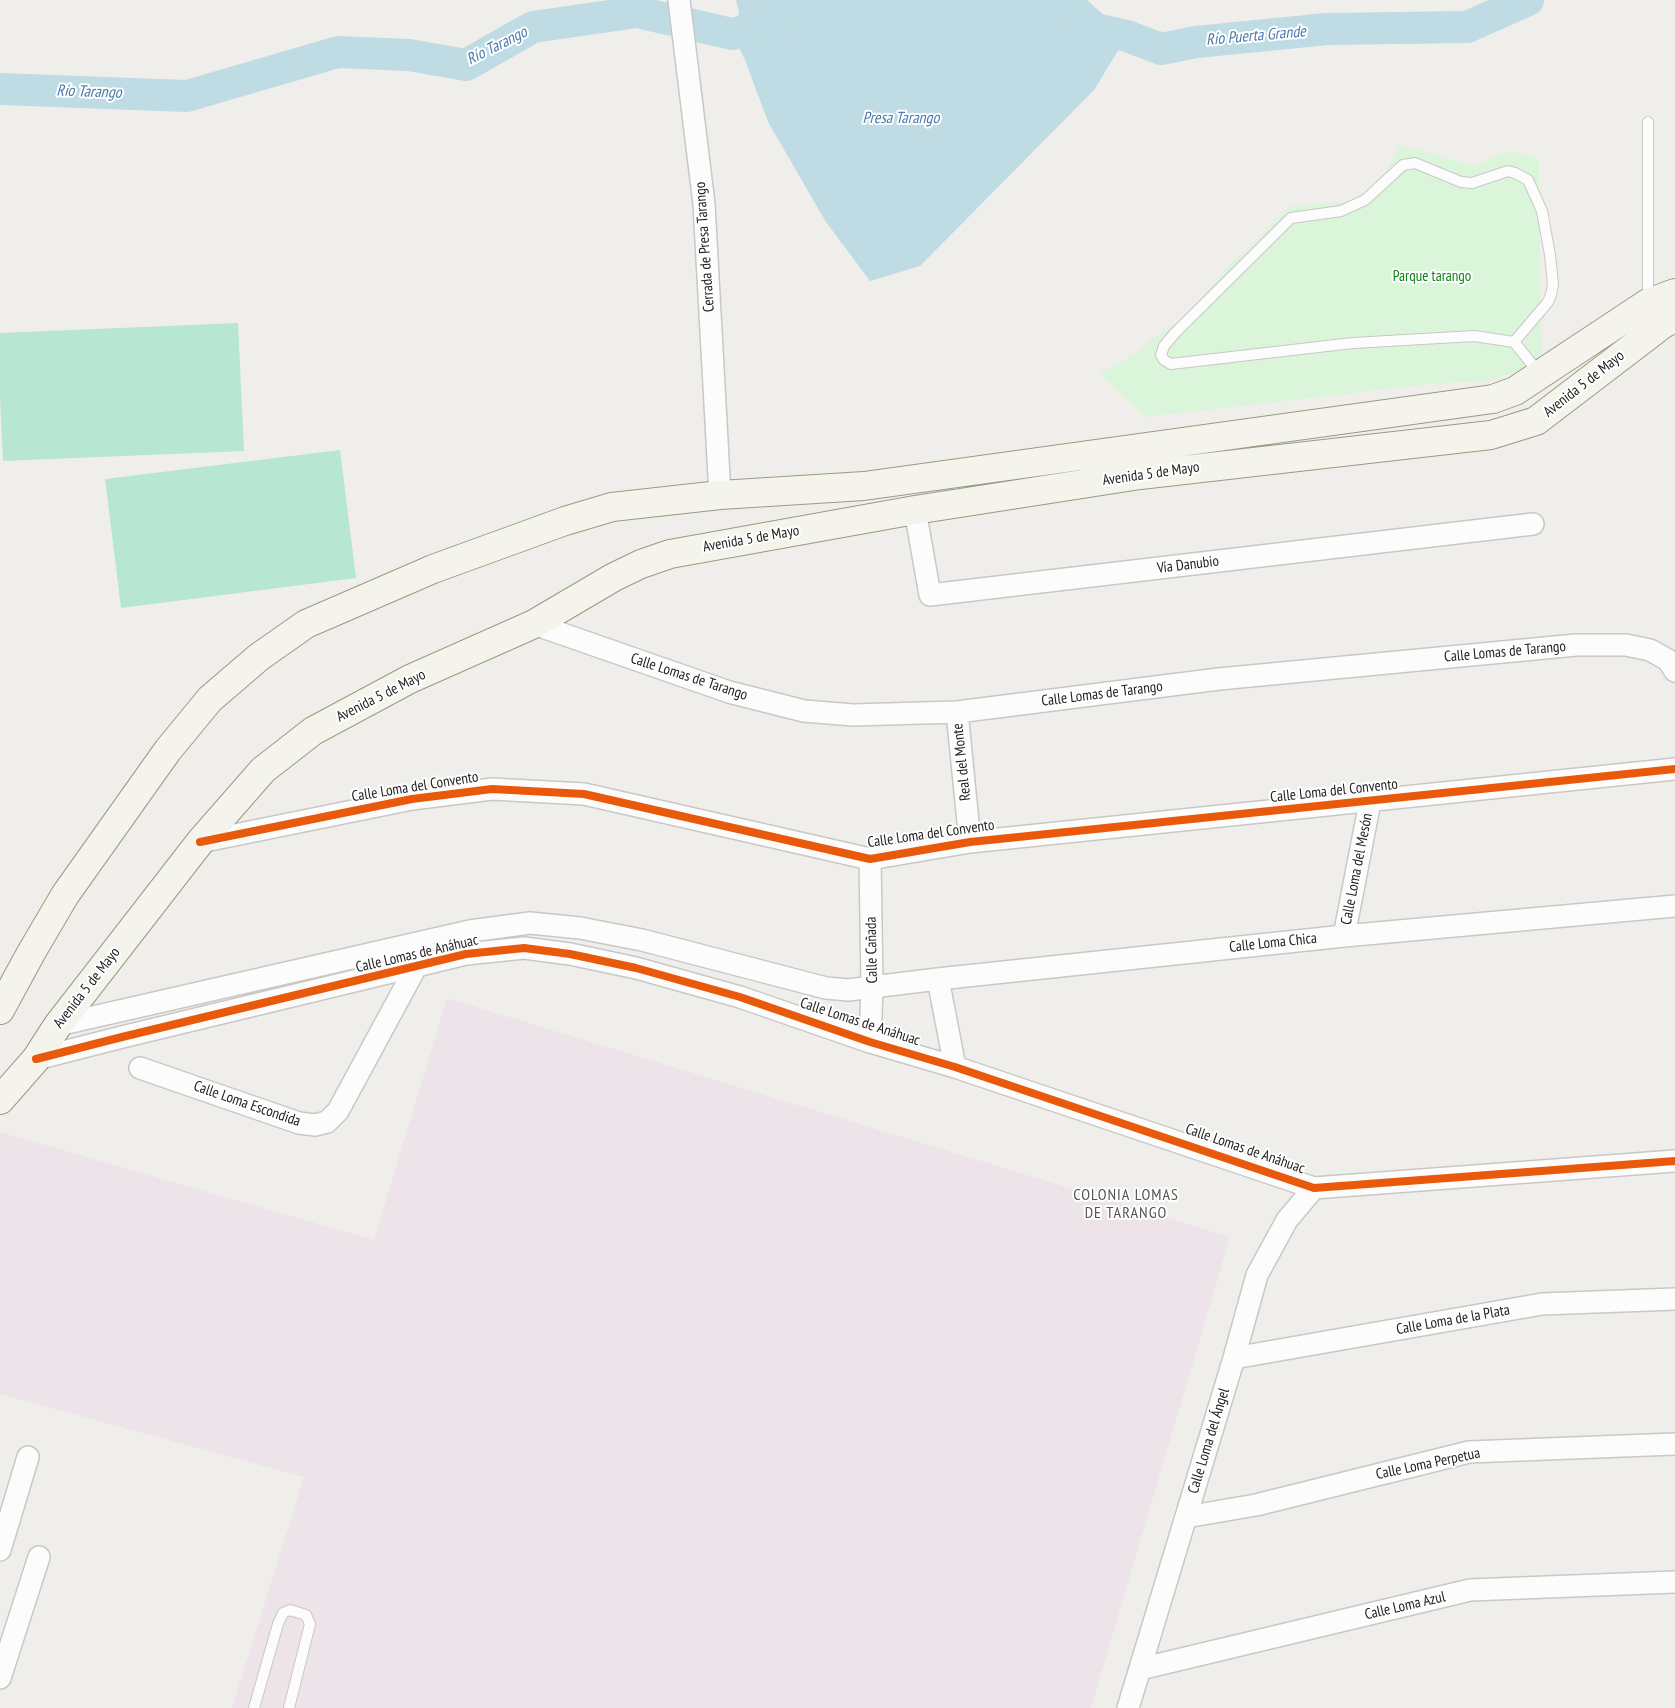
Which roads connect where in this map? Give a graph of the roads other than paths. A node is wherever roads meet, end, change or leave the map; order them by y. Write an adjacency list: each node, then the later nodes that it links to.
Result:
1 (679, 0): 8 (street, Cerrada de Presa Tarango)
2 (1648, 122): 4 (lane)
3 (1675, 293): 4 (main road, Avenida 5 de Mayo)
4 (1648, 303): 7 (main road, Avenida 5 de Mayo)
5 (1675, 318): 9 (main road, Avenida 5 de Mayo)
6 (1514, 342): 6 (lane); 7 (lane)
7 (1540, 374): 8 (main road, Avenida 5 de Mayo)
8 (720, 495): 24 (main road, Avenida 5 de Mayo)
9 (915, 510): 10 (street, Vía Danubio); 11 (main road, Avenida 5 de Mayo)
10 (1533, 524)
11 (534, 624): 13 (street, Calle Lomas de Tarango); 16 (main road, Avenida 5 de Mayo)
12 (1671, 665): 13 (street, Calle Lomas de Tarango)
13 (957, 712): 17 (street, Real del Monte)
14 (1675, 769): 15 (street, Calle Loma del Convento)
15 (1370, 802): 17 (street, Calle Loma del Convento); 20 (street, Calle Loma del Mesón)
16 (200, 842): 18 (street, Calle Loma del Convento); 25 (main road, Avenida 5 de Mayo)
17 (970, 842): 18 (street, Calle Loma del Convento)
18 (870, 859): 23 (street, Calle Cañada)
19 (1675, 906): 20 (street, Calle Loma Chica)
20 (1344, 936): 22 (street, Calle Loma Chica)
21 (416, 967): 26 (street, Calle Lomas de Anáhuac); 27 (street, Calle Lomas de Anáhuac); 29 (street, Calle Loma Escondida)
22 (938, 978): 23 (street, Calle Loma Chica); 28 (street)
23 (872, 986): 25 (street, Calle Lomas de Anáhuac); 26 (street, Calle Cañada)
24 (0, 1010)
25 (58, 1025): 27 (main road, Avenida 5 de Mayo); 30 (main road)
26 (870, 1042): 28 (street, Calle Lomas de Anáhuac)
27 (36, 1059): 31 (main road, Avenida 5 de Mayo)
28 (955, 1067): 33 (street, Calle Lomas de Anáhuac)
29 (140, 1068)
30 (0, 1079)
31 (0, 1100)
32 (1675, 1161): 33 (street, Calle Lomas de Anáhuac)
33 (1314, 1188): 35 (street, Calle Loma del Ángel)
34 (1675, 1299): 35 (street, Calle Loma de la Plata)
35 (1234, 1358): 38 (street, Calle Loma del Ángel)
36 (1675, 1444): 38 (street, Calle Loma Perpetua)
37 (28, 1457): 39 (street)
38 (1186, 1517): 42 (street, Calle Loma del Ángel)
39 (0, 1550)
40 (39, 1557): 43 (street)
41 (1675, 1582): 42 (street, Calle Loma Azul)
42 (1140, 1669): 46 (street, Calle Loma del Ángel)
43 (0, 1678)
44 (254, 1708): 45 (lane)
45 (289, 1708)
46 (1128, 1708)

